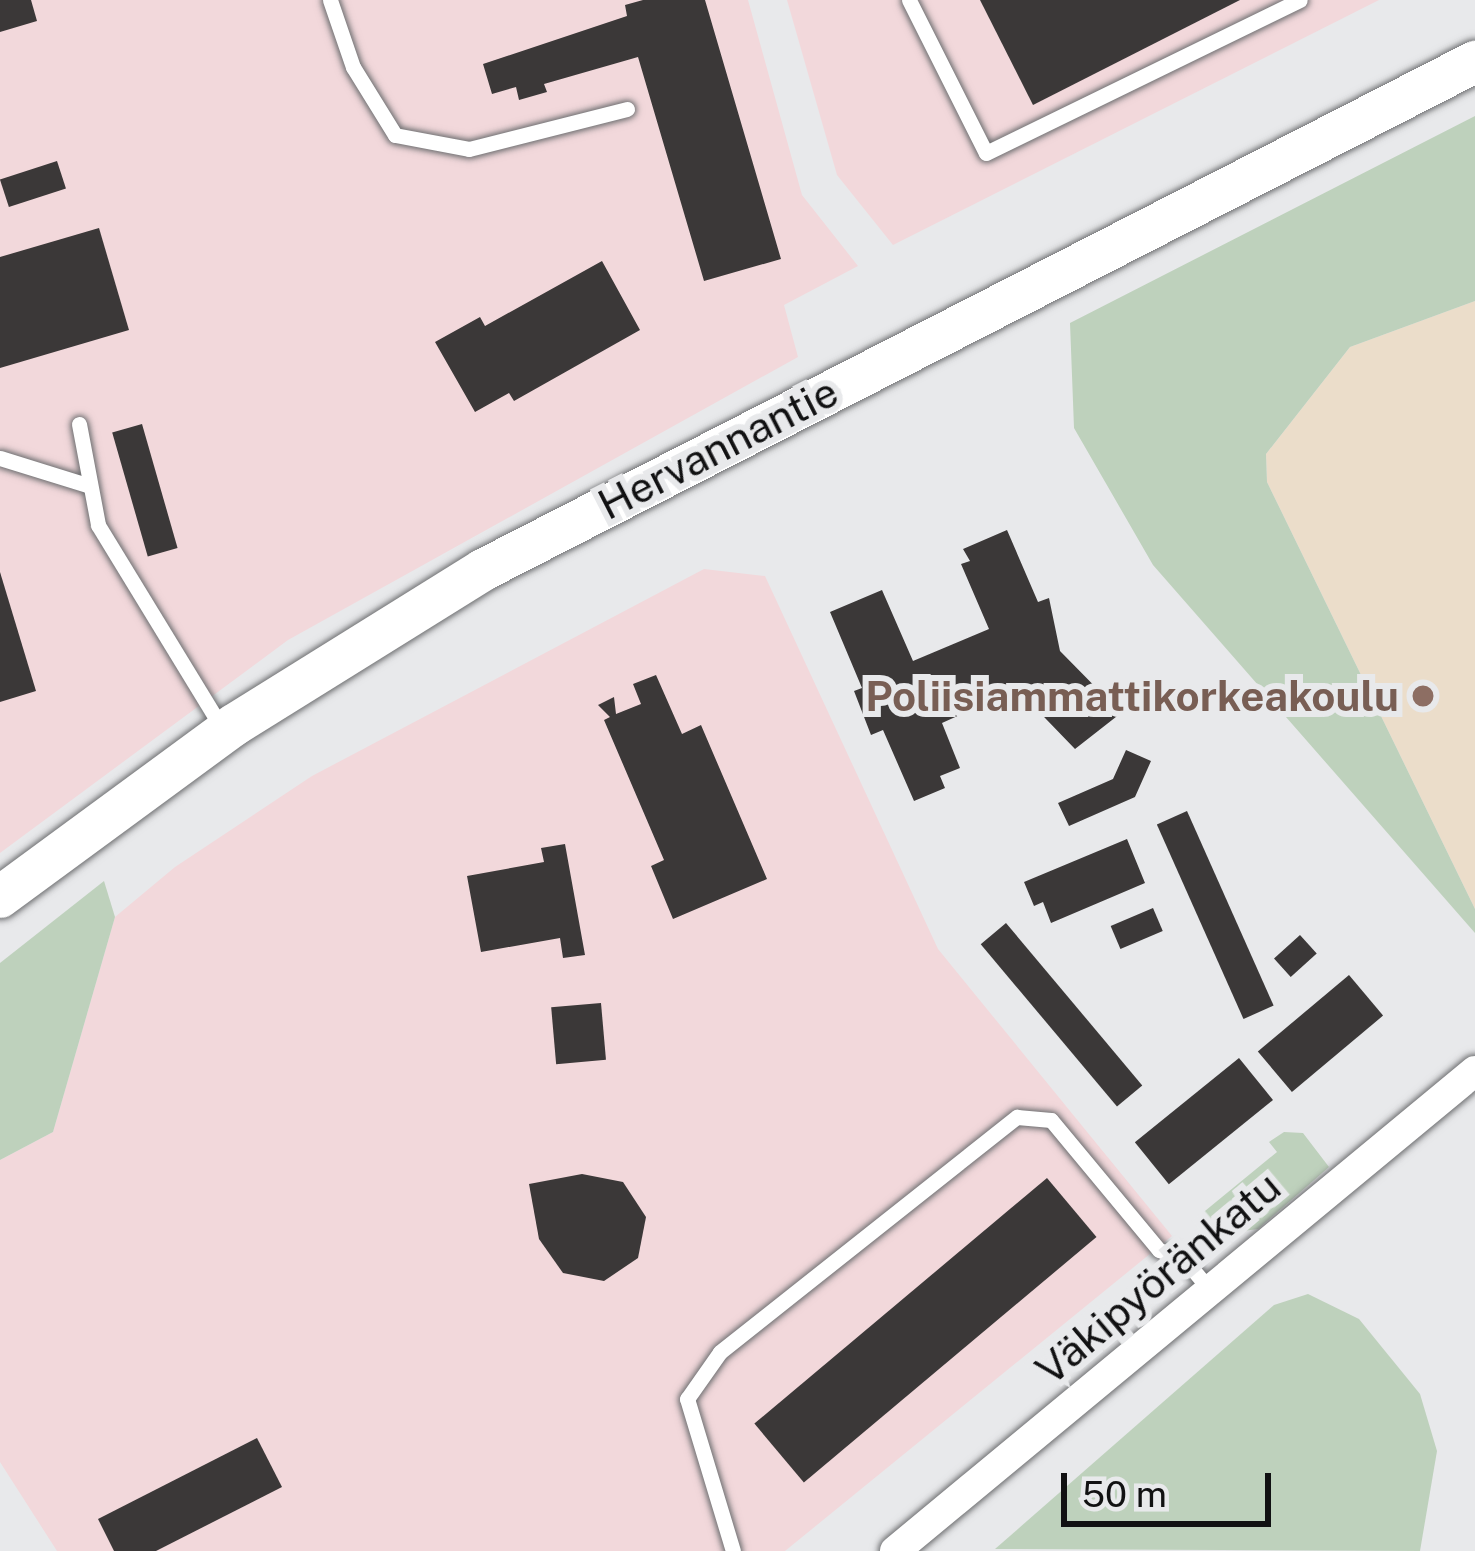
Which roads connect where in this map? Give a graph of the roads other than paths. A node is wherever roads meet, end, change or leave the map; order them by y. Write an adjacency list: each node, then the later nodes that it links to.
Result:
1 (330, 0): 5 (lane)
2 (909, 0): 3 (lane)
3 (1300, 0)
4 (1475, 62): 9 (main road, Hervannantie)
5 (627, 109)
6 (79, 424): 8 (lane)
7 (0, 458): 8 (lane)
8 (90, 486): 9 (lane)
9 (224, 732): 10 (main road, Hervannantie)
10 (0, 897)
11 (1475, 1071): 12 (street, Väkipyöränkatu)
12 (1209, 1289): 13 (lane); 14 (street, Väkipyöränkatu)
13 (733, 1551)
14 (895, 1551)

